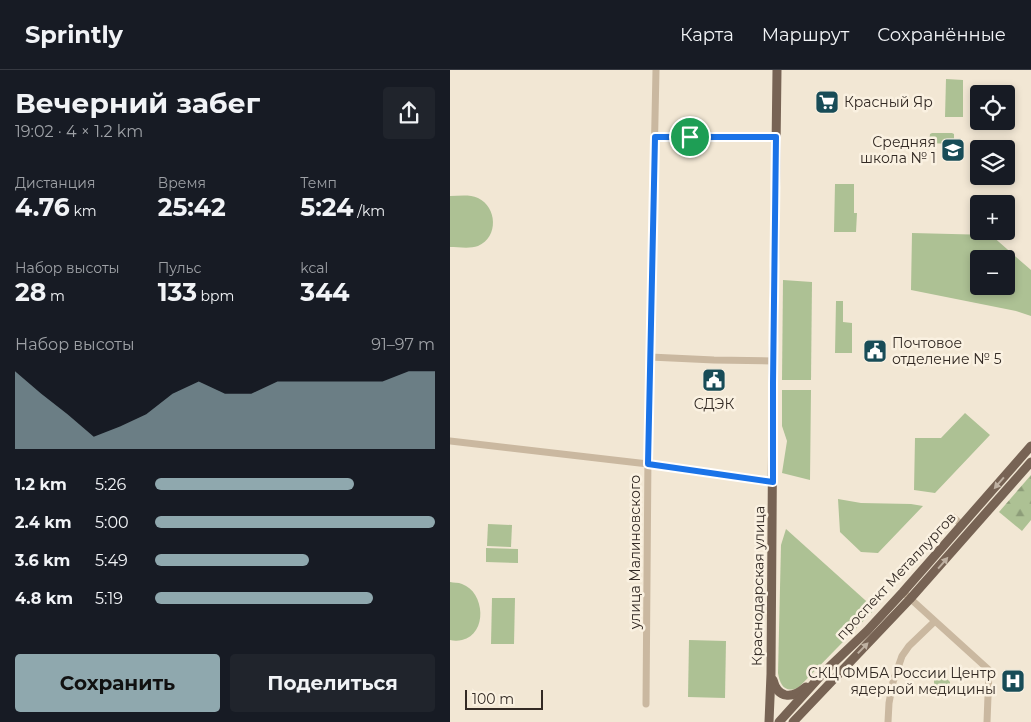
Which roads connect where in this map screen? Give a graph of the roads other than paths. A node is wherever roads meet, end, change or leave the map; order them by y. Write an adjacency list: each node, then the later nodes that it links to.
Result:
1 (656, 70): 3 (street, улица Малиновского)
2 (777, 70): 4 (main road, Краснодарская улица)
3 (655, 137): 4 (street); 5 (street, улица Малиновского)
4 (776, 137): 6 (main road, Краснодарская улица)
5 (650, 357): 6 (street); 10 (street, улица Малиновского)
6 (773, 361): 11 (main road, Краснодарская улица)
7 (450, 441): 10 (street)
8 (1031, 446): 13 (main road, проспект Металлургов, one-way to 13)
9 (1031, 462): 15 (main road, проспект Металлургов, one-way to 9)
10 (648, 464): 11 (street); 19 (street, улица Малиновского)
11 (773, 482): 18 (main road, Краснодарская улица)
12 (952, 517): 13 (street)
13 (962, 525): 14 (main road, проспект Металлургов)
14 (902, 592): 15 (street); 17 (main road, проспект Металлургов)
15 (910, 599): 16 (street); 22 (main road, проспект Металлургов, one-way to 15)
16 (934, 622): 23 (street); 24 (street)
17 (825, 671): 18 (main road); 21 (main road, проспект Металлургов)
18 (771, 674): 20 (main road, Краснодарская улица)
19 (646, 704)
20 (769, 722)
21 (779, 722)
22 (793, 722)
23 (888, 722)
24 (987, 722)

